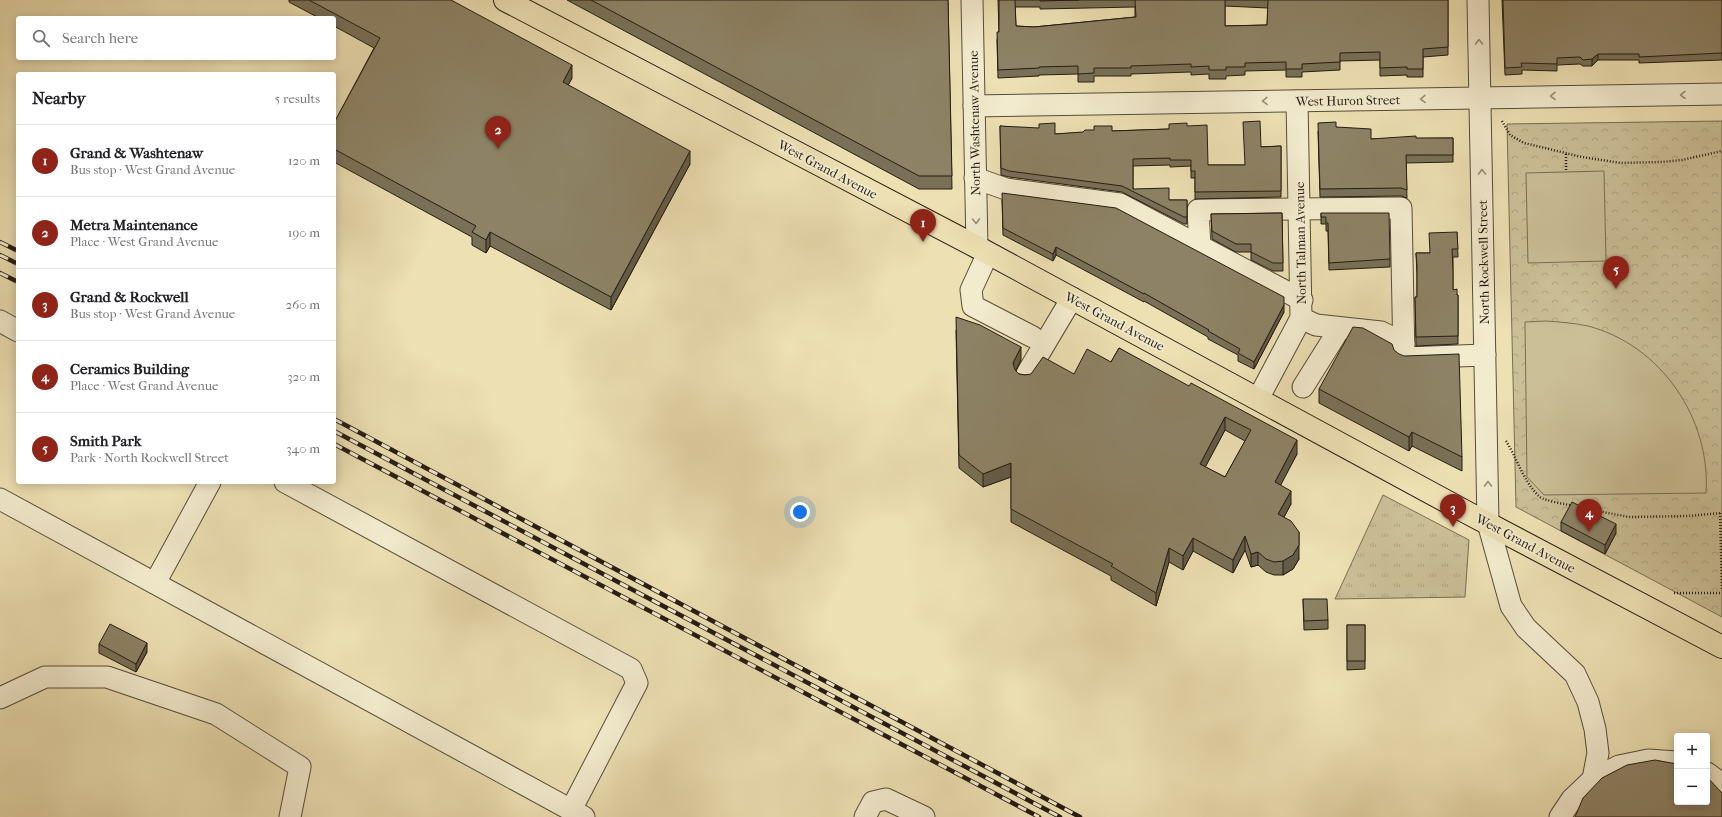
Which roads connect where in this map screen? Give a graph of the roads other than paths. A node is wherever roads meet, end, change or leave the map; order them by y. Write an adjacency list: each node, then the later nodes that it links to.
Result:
1 (505, 0): 11 (main road, West Grand Avenue)
2 (972, 0): 7 (street, North Washtenaw Avenue)
3 (1478, 0): 5 (street, North Rockwell Street, one-way to 3)
4 (1722, 94): 5 (street, West Huron Street, one-way to 5)
5 (1480, 98): 6 (street, West Huron Street, one-way to 6); 19 (street, North Rockwell Street, one-way to 5)
6 (1297, 101): 7 (street, West Huron Street, one-way to 7); 9 (street, North Talman Avenue)
7 (974, 106): 8 (street, North Washtenaw Avenue)
8 (975, 178): 10 (street); 11 (street, North Washtenaw Avenue, one-way to 11)
9 (1299, 209): 10 (street); 13 (street, North Talman Avenue); 18 (street)
10 (1200, 247): 13 (street)
11 (982, 250): 12 (main road, West Grand Avenue); 17 (street)
12 (1072, 298): 20 (street); 22 (main road, West Grand Avenue)
13 (1302, 309): 15 (street); 22 (street, North Talman Avenue)
14 (0, 321): 16 (street)
15 (1340, 328): 18 (street); 21 (street)
16 (16, 330)
17 (1033, 337)
18 (1404, 343): 19 (street)
19 (1485, 356): 26 (street, North Rockwell Street, one-way to 19)
20 (1026, 377)
21 (1303, 387)
22 (1258, 398): 26 (main road, West Grand Avenue)
23 (209, 484): 27 (street)
24 (288, 484): 34 (street)
25 (0, 499): 27 (street)
26 (1488, 523): 28 (main road, West Grand Avenue); 32 (street, North Rockwell Street)
27 (155, 583): 34 (street)
28 (1722, 647)
29 (0, 698): 35 (street)
30 (1674, 762): 32 (street)
31 (1710, 775): 33 (street)
32 (1593, 779): 38 (street)
33 (1722, 784)
34 (577, 813)
35 (290, 817)
36 (865, 817): 37 (street)
37 (924, 817)
38 (1560, 817)

